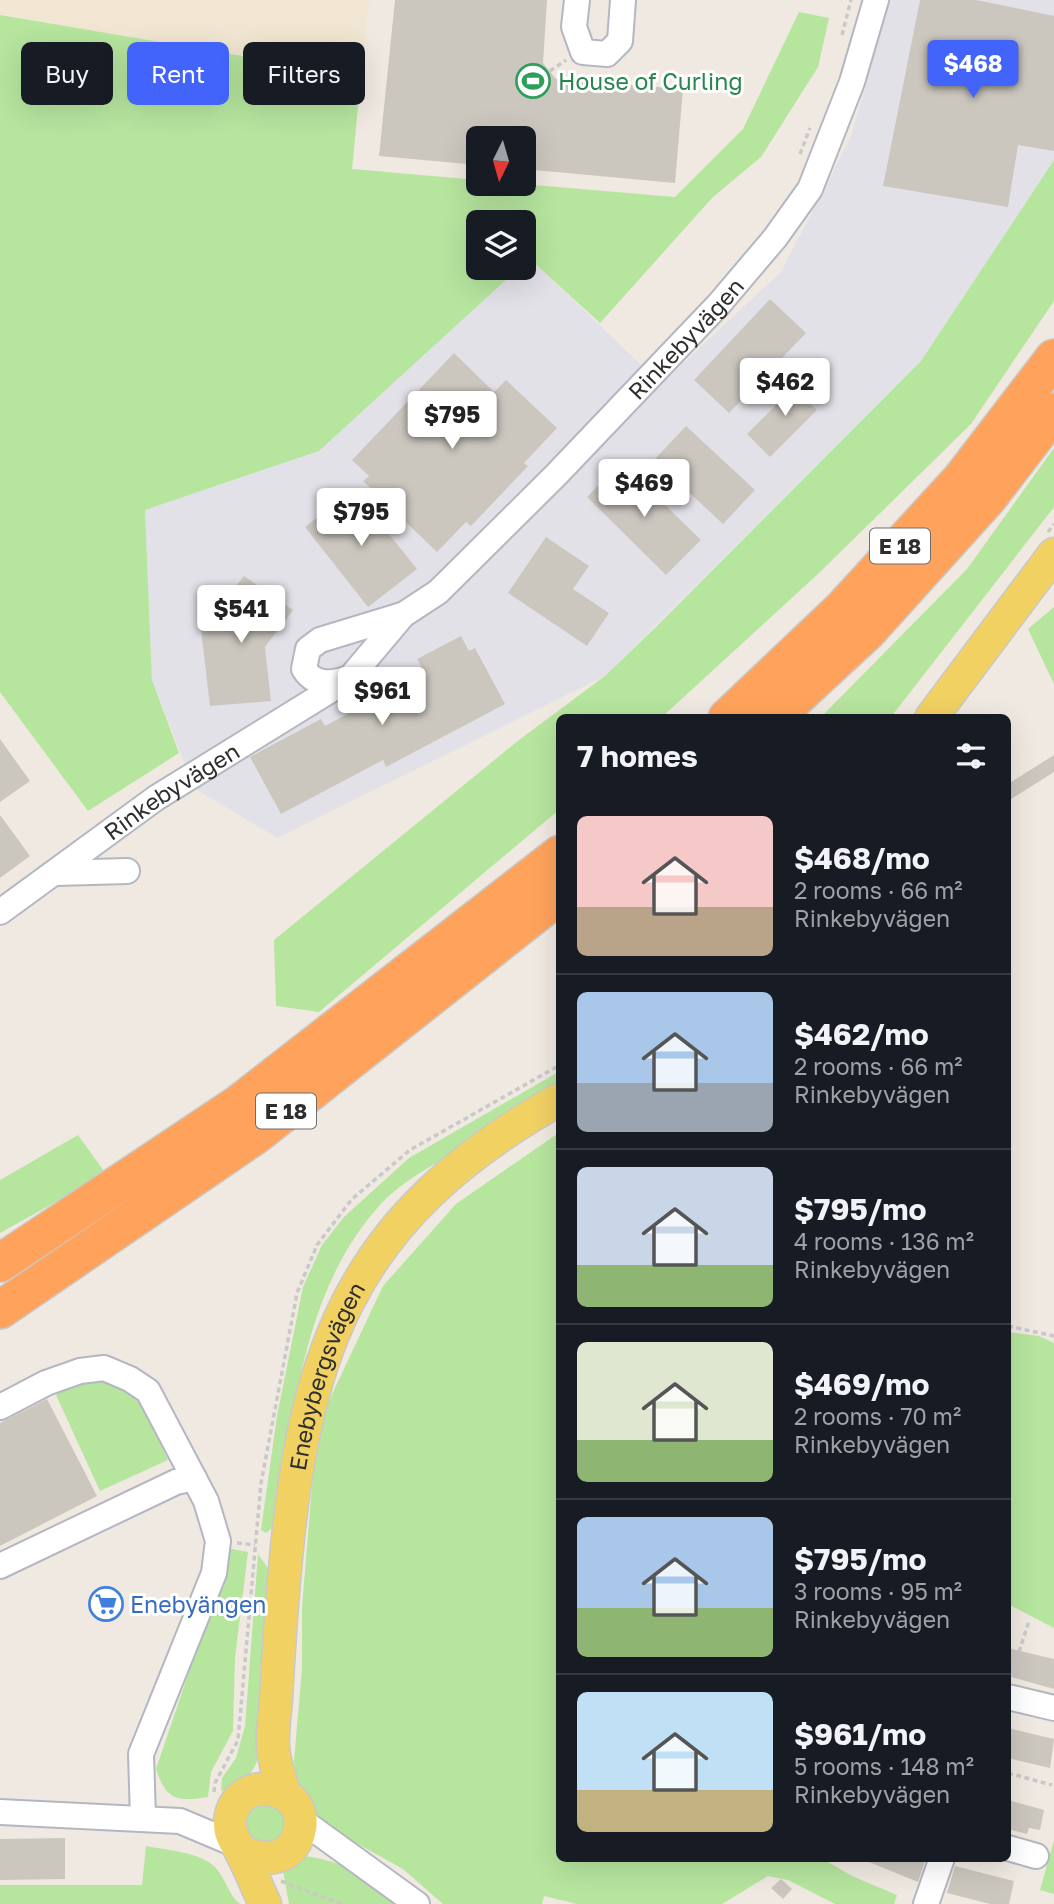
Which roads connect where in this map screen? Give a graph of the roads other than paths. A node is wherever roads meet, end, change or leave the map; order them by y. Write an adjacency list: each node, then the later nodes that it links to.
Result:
1 (577, 0): 2 (street)
2 (623, 0)
3 (865, 0): 7 (street, Rinkebyvägen)
4 (1054, 358): 9 (highway, E 18)
5 (1054, 412): 10 (highway, E 18)
6 (1054, 554): 11 (main road)
7 (403, 614): 8 (street, Rinkebyvägen); 8 (street, Rinkebyvägen)
8 (350, 678): 14 (street, Rinkebyvägen)
9 (731, 714)
10 (778, 714)
11 (934, 714)
12 (556, 857): 18 (highway, E 18)
13 (127, 871): 14 (street)
14 (56, 873): 16 (street, Rinkebyvägen)
15 (556, 898): 19 (highway, E 18)
16 (0, 912)
17 (556, 1101): 25 (main road, Enebybergsvägen)
18 (0, 1263)
19 (0, 1310)
20 (0, 1407): 21 (street)
21 (194, 1478): 22 (street); 27 (street)
22 (0, 1566)
23 (1011, 1698): 24 (street)
24 (1054, 1708)
25 (257, 1796): 28 (street); 29 (main road, Enebybergsvägen); 33 (main road)
26 (0, 1812): 27 (street)
27 (143, 1818): 28 (street)
28 (180, 1821): 29 (street)
29 (240, 1849): 33 (main road, Enebybergsvägen); 33 (main road)
30 (1011, 1849): 31 (street)
31 (1036, 1856)
32 (941, 1862): 35 (street)
33 (282, 1873): 34 (street)
34 (417, 1904)
35 (926, 1904)

